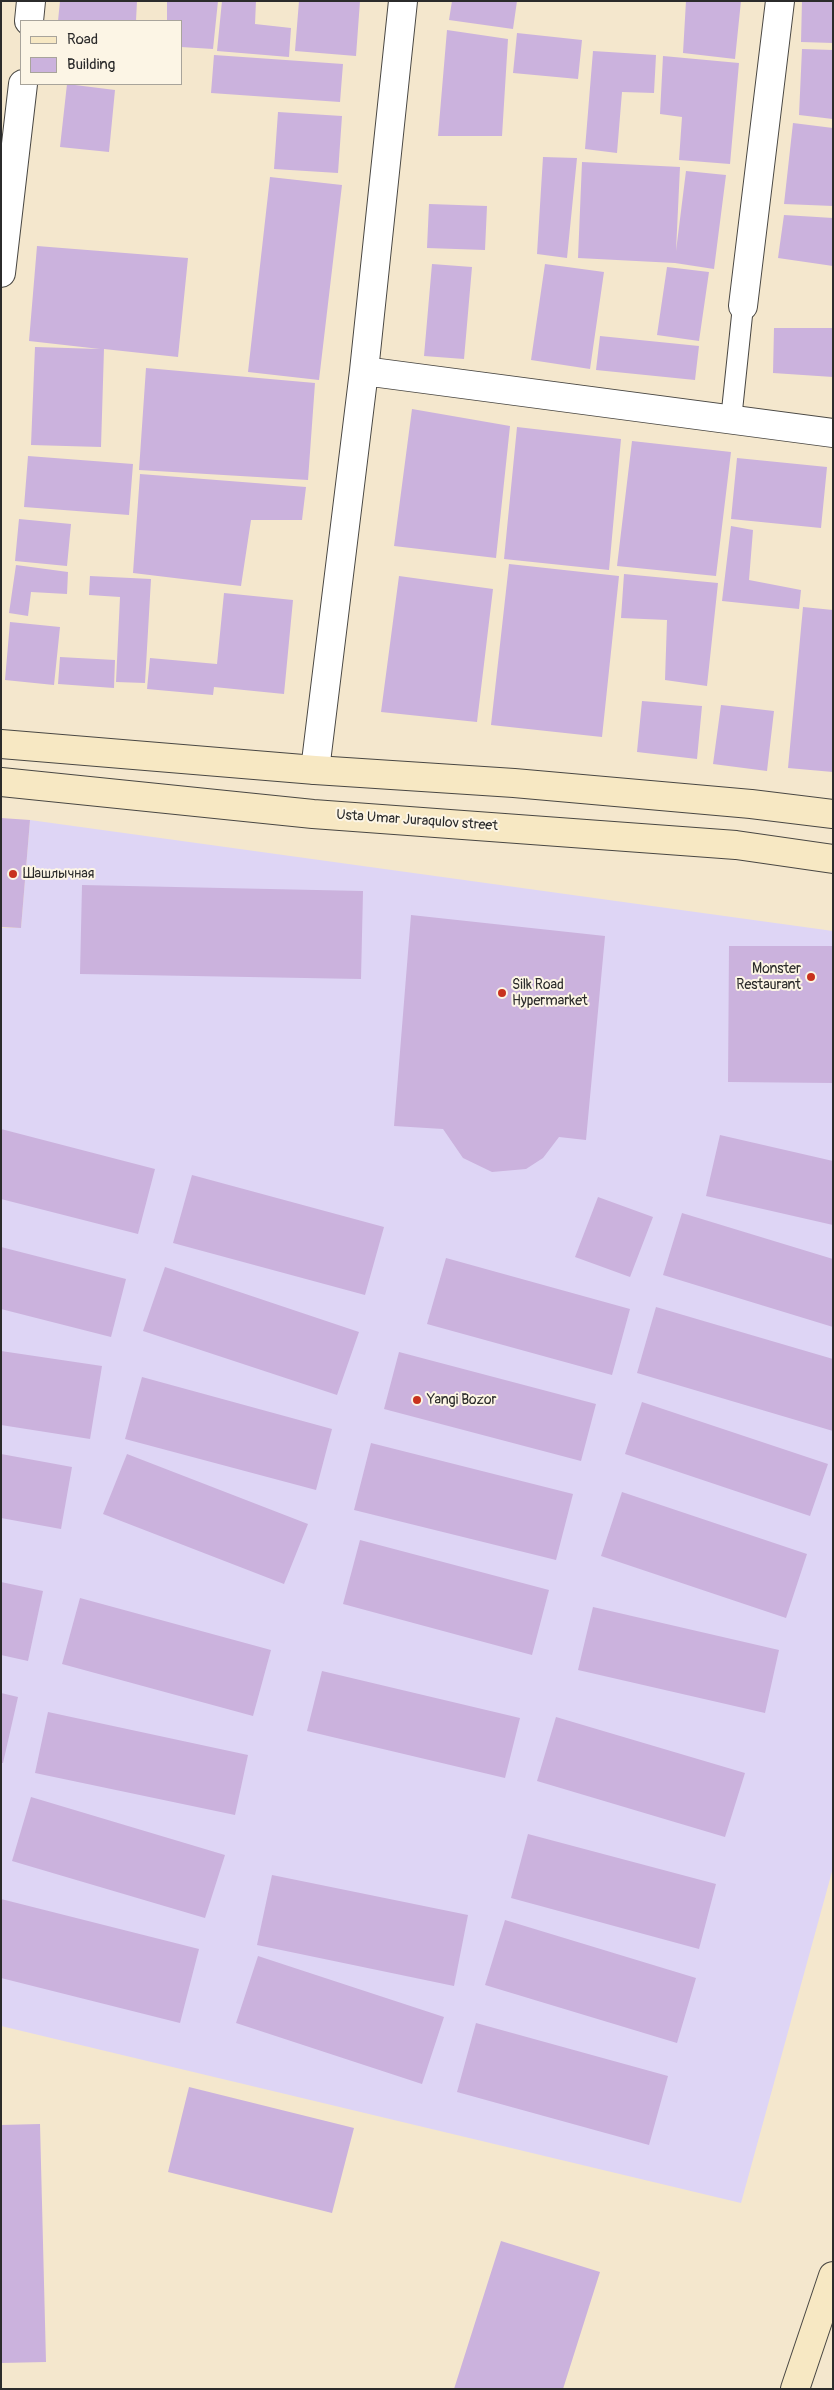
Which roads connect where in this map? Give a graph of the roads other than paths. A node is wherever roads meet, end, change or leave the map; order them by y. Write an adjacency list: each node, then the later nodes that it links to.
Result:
1 (31, 1): 4 (street)
2 (403, 1): 8 (street)
3 (780, 1): 7 (street)
4 (29, 20)
5 (23, 85): 6 (street)
6 (1, 273)
7 (743, 306): 9 (lane)
8 (364, 371): 9 (street); 12 (street)
9 (731, 420): 10 (street)
10 (833, 433)
11 (1, 744): 12 (main road)
12 (315, 770): 14 (main road)
13 (1, 782): 15 (main road, Usta Umar Juraqulov street)
14 (833, 814)
15 (833, 859)
16 (833, 2276): 17 (main road)
17 (795, 2389)

